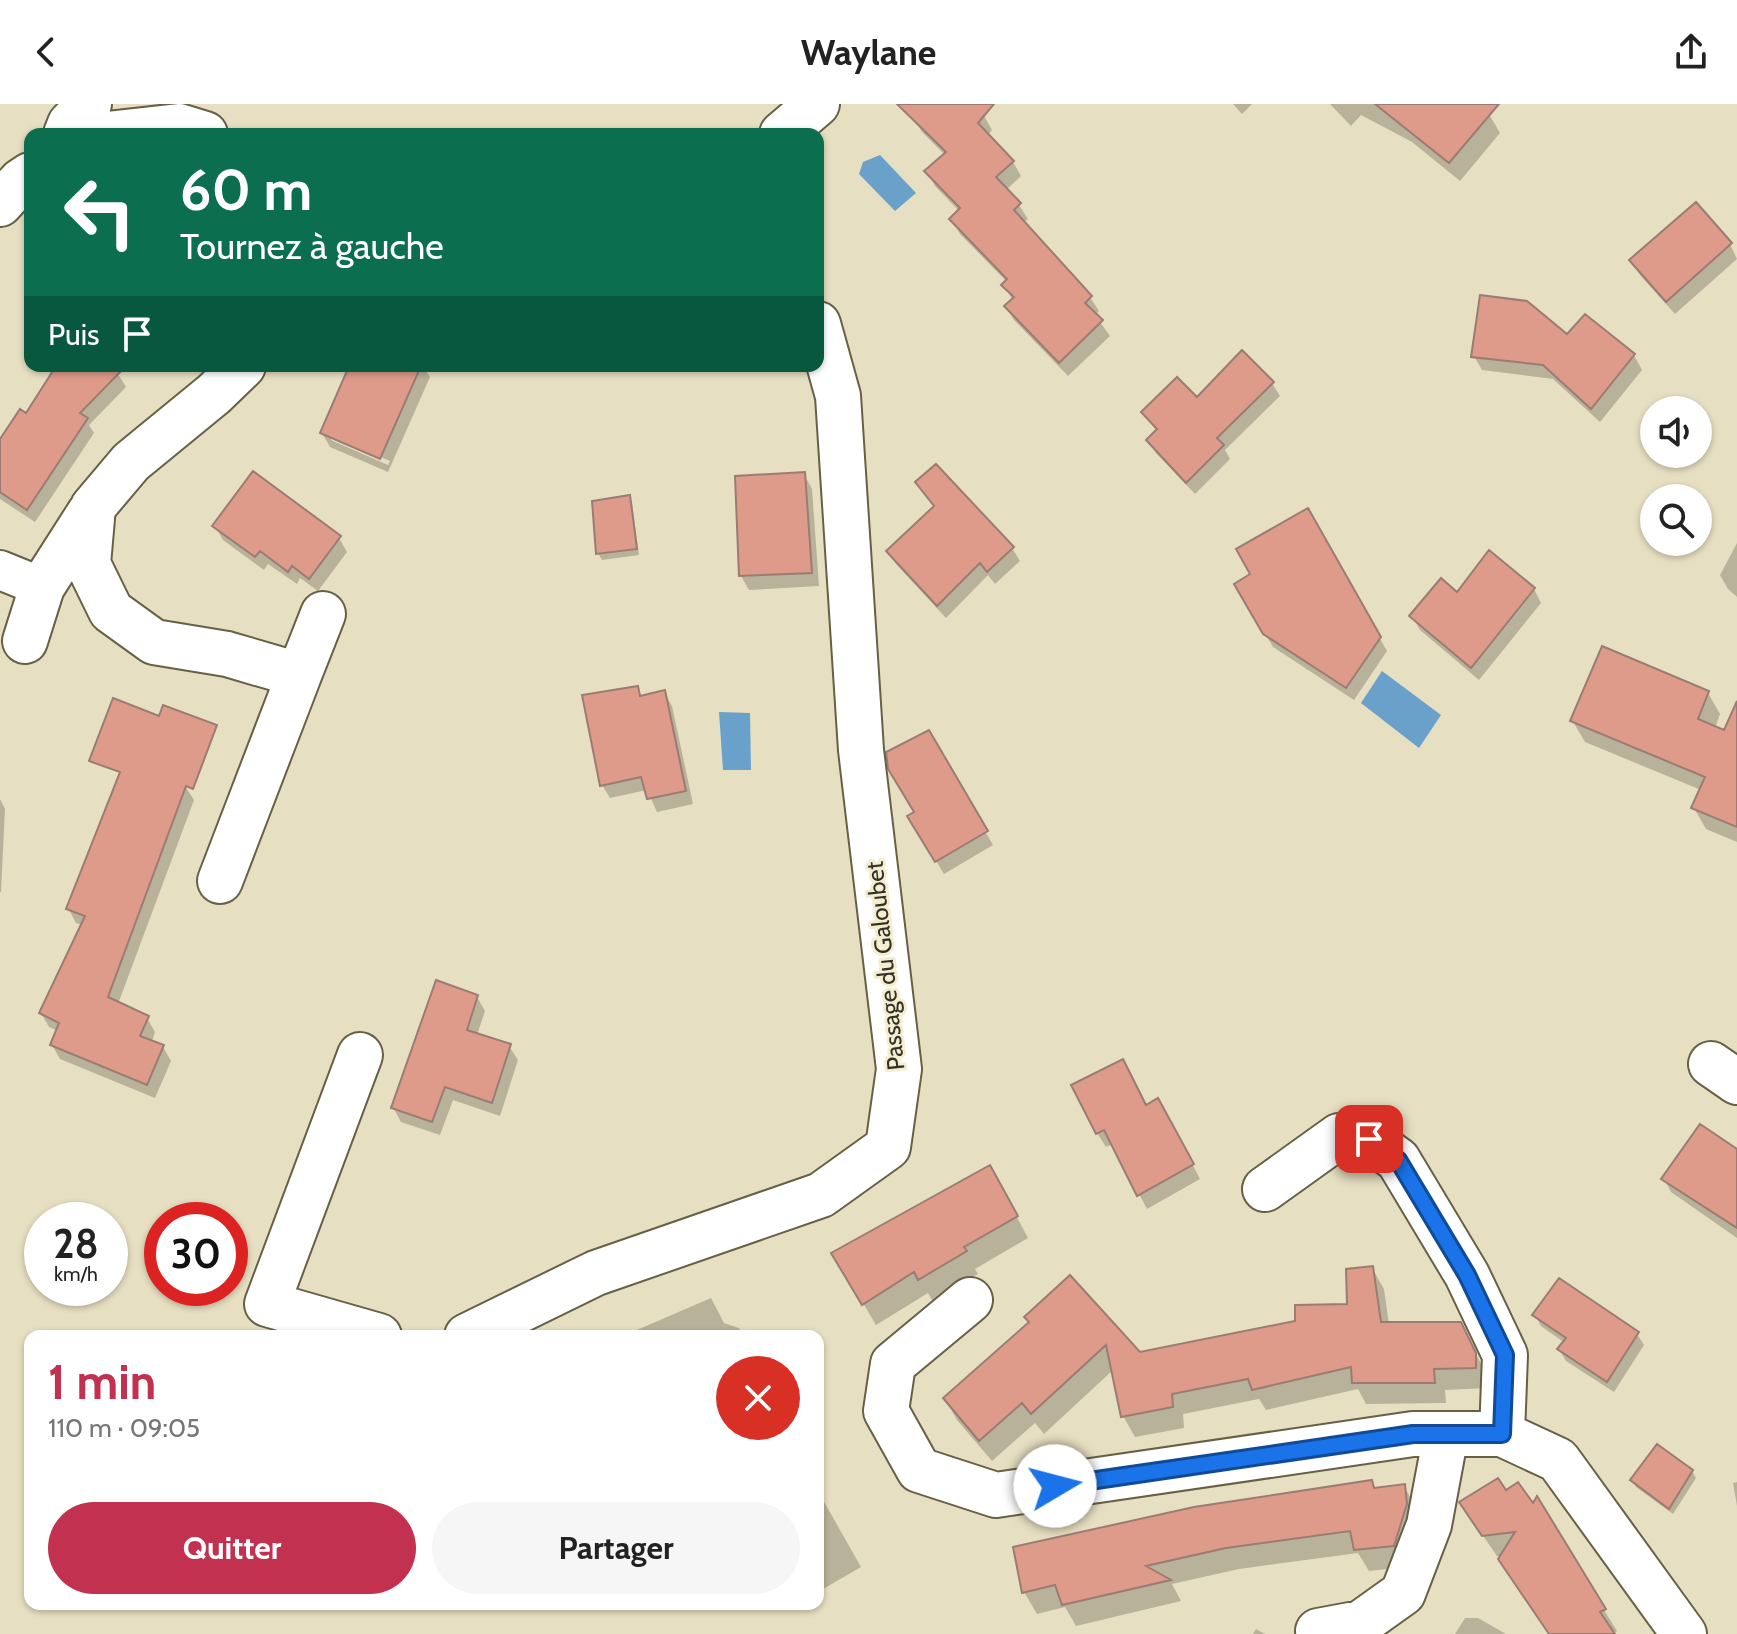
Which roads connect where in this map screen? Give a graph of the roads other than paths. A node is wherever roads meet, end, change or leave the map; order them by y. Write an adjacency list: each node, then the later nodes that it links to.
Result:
1 (89, 104): 3 (street)
2 (817, 104): 6 (street)
3 (68, 128)
4 (161, 128): 5 (street)
5 (186, 128)
6 (789, 128)
7 (24, 179): 8 (street)
8 (0, 204)
9 (824, 346): 22 (street, Passage du Galoubet)
10 (237, 372): 11 (street)
11 (93, 507): 13 (street); 16 (street)
12 (0, 570): 13 (street)
13 (42, 587): 15 (street)
14 (323, 614): 16 (street)
15 (25, 641)
16 (299, 675): 17 (street)
17 (220, 881)
18 (360, 1055): 21 (street)
19 (1265, 1189): 24 (street)
20 (970, 1300): 23 (street)
21 (358, 1330)
22 (479, 1330)
23 (1446, 1434): 24 (street); 25 (street)
24 (1502, 1434): 26 (street)
25 (1318, 1631)
26 (1681, 1633)

